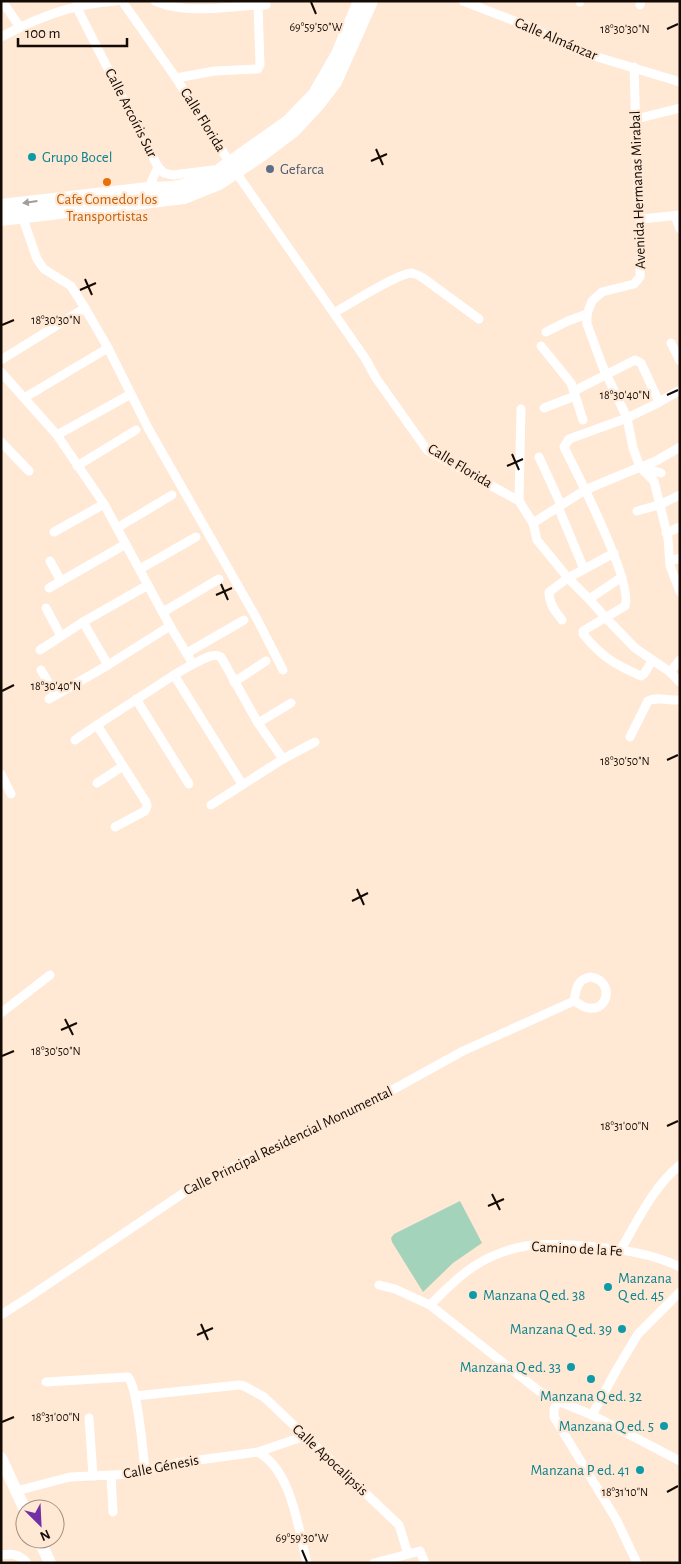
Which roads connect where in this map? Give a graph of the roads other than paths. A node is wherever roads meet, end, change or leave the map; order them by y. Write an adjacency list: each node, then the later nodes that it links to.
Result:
1 (2, 1): 9 (street)
2 (116, 1): 8 (street)
3 (122, 1): 12 (street, Calle Florida)
4 (155, 1): 12 (street)
5 (360, 1): 17 (main road)
6 (371, 1): 17 (main road)
7 (462, 1): 11 (street, Calle Almánzar)
8 (76, 6): 9 (street); 16 (street, Calle Arcoíris Sur)
9 (20, 27): 10 (street)
10 (1, 37)
11 (634, 67): 13 (street, Calle Almánzar); 15 (street, Avenida Hermanas Mirabal)
12 (176, 78): 17 (street, Calle Florida)
13 (680, 82)
14 (680, 108): 15 (street)
15 (636, 118): 24 (street, Avenida Hermanas Mirabal)
16 (158, 167): 17 (street, Calle Arcoíris Sur); 18 (street, Calle Arcoíris Sur)
17 (228, 168): 18 (main road); 19 (main road); 27 (street, Calle Florida)
18 (148, 189): 19 (main road)
19 (77, 203): 20 (main road, one-way to 20); 21 (main road)
20 (1, 206)
21 (22, 216): 23 (main road); 26 (street)
22 (677, 216): 24 (street); 25 (street)
23 (1, 218)
24 (641, 219): 28 (street, Avenida Hermanas Mirabal)
25 (680, 229)
26 (85, 308): 33 (street); 34 (street)
27 (334, 313): 29 (street); 59 (street, Calle Florida)
28 (587, 314): 30 (street); 37 (street)
29 (479, 319)
30 (546, 332)
31 (671, 343): 35 (street)
32 (541, 346): 40 (street)
33 (108, 348): 39 (street); 41 (street)
34 (1, 360)
35 (680, 361)
36 (1, 372): 41 (street)
37 (607, 374): 40 (street); 42 (street); 45 (street)
38 (680, 390): 42 (street)
39 (132, 394): 48 (street); 101 (street)
40 (575, 394): 44 (street); 46 (street)
41 (24, 398): 48 (street)
42 (659, 402): 45 (street)
43 (521, 408): 59 (street)
44 (544, 408)
45 (628, 418): 53 (street); 56 (street)
46 (583, 420)
47 (136, 430): 52 (street)
48 (57, 435): 52 (street)
49 (1, 442): 54 (street)
50 (680, 447): 53 (street)
51 (538, 457): 62 (street)
52 (77, 466): 60 (street)
53 (640, 467): 55 (street); 56 (street); 61 (street)
54 (30, 471)
55 (661, 473)
56 (585, 490): 62 (street); 71 (street)
57 (172, 495): 66 (street)
58 (680, 495): 61 (street)
59 (519, 501): 64 (street, Calle Florida)
60 (104, 504): 66 (street); 67 (street)
61 (659, 505): 63 (street); 68 (street)
62 (559, 506): 64 (street); 76 (street)
63 (637, 511)
64 (533, 523): 78 (street, Calle Florida)
65 (680, 527): 68 (street)
66 (117, 528): 70 (street)
67 (54, 532)
68 (666, 533): 74 (street)
69 (196, 537): 75 (street)
70 (126, 544): 75 (street); 80 (street)
71 (614, 554): 76 (street); 77 (street)
72 (680, 558): 74 (street)
73 (50, 561): 80 (street)
74 (670, 561): 83 (street)
75 (140, 569): 81 (street)
76 (584, 570): 78 (street)
77 (622, 577): 84 (street); 87 (street)
78 (568, 578): 84 (street, Calle Florida); 89 (street)
79 (219, 579): 86 (street)
80 (62, 581): 82 (street)
81 (148, 585): 86 (street); 90 (street)
82 (50, 588)
83 (680, 592)
84 (589, 599): 87 (street, Calle Florida)
85 (46, 608): 92 (street)
86 (163, 612): 91 (street)
87 (605, 617): 96 (street, Calle Florida); 96 (street)
88 (244, 620): 94 (street)
89 (562, 620)
90 (83, 622): 92 (street); 99 (street)
91 (170, 626): 94 (street); 99 (street)
92 (61, 636): 93 (street)
93 (40, 650)
94 (186, 653): 98 (street)
95 (680, 660): 102 (street)
96 (652, 661): 102 (street, Calle Florida)
97 (266, 662): 104 (street)
98 (193, 664): 103 (street); 104 (street)
99 (108, 665): 100 (street)
100 (41, 670)
101 (282, 670)
102 (670, 672): 105 (street, Calle Florida)
103 (174, 675): 106 (street); 119 (street)
104 (234, 682): 109 (street)
105 (680, 682)
106 (136, 699): 110 (street); 118 (street)
107 (680, 700): 111 (street)
108 (291, 703): 109 (street)
109 (258, 723): 114 (street)
110 (97, 725): 112 (street); 115 (street)
111 (630, 737)
112 (75, 740)
113 (315, 742): 114 (street)
114 (283, 759): 119 (street)
115 (123, 766): 117 (street); 122 (street)
116 (1, 774): 120 (street)
117 (97, 783)
118 (189, 784)
119 (242, 784): 121 (street)
120 (11, 794)
121 (211, 805)
122 (115, 827)
123 (50, 975): 125 (street)
124 (574, 1001): 132 (street, Calle Principal Residencial Monumental)
125 (1, 1013)
126 (680, 1165): 127 (street)
127 (621, 1249): 128 (street, Camino de la Fe); 131 (street, Camino de la Fe)
128 (680, 1267)
129 (379, 1285): 131 (street)
130 (680, 1292): 138 (street)
131 (430, 1305): 137 (street)
132 (16, 1306): 133 (street, Calle Principal Residencial Monumental); 134 (street, Calle Principal Residencial Monumental)
133 (1, 1310)
134 (1, 1315)
135 (46, 1382): 136 (street)
136 (135, 1396): 140 (street, Calle Apocalipsis); 144 (street)
137 (558, 1401): 138 (street); 158 (street)
138 (592, 1415): 143 (street)
139 (89, 1418): 145 (street)
140 (305, 1436): 141 (street, Calle Génesis); 151 (street, Calle Apocalipsis)
141 (258, 1452): 144 (street, Calle Génesis); 156 (street)
142 (1, 1458): 147 (main road)
143 (680, 1461)
144 (145, 1471): 146 (street, Calle Génesis)
145 (93, 1476): 146 (street, Calle Génesis); 147 (street, Calle Génesis)
146 (111, 1476): 149 (street)
147 (16, 1491): 148 (main road)
148 (20, 1499)
149 (113, 1512)
150 (44, 1549): 155 (main road)
151 (408, 1554): 153 (street); 157 (street)
152 (1, 1556): 154 (street)
153 (377, 1562)
154 (27, 1563)
155 (50, 1563)
156 (307, 1563)
157 (425, 1563)
158 (637, 1563)

